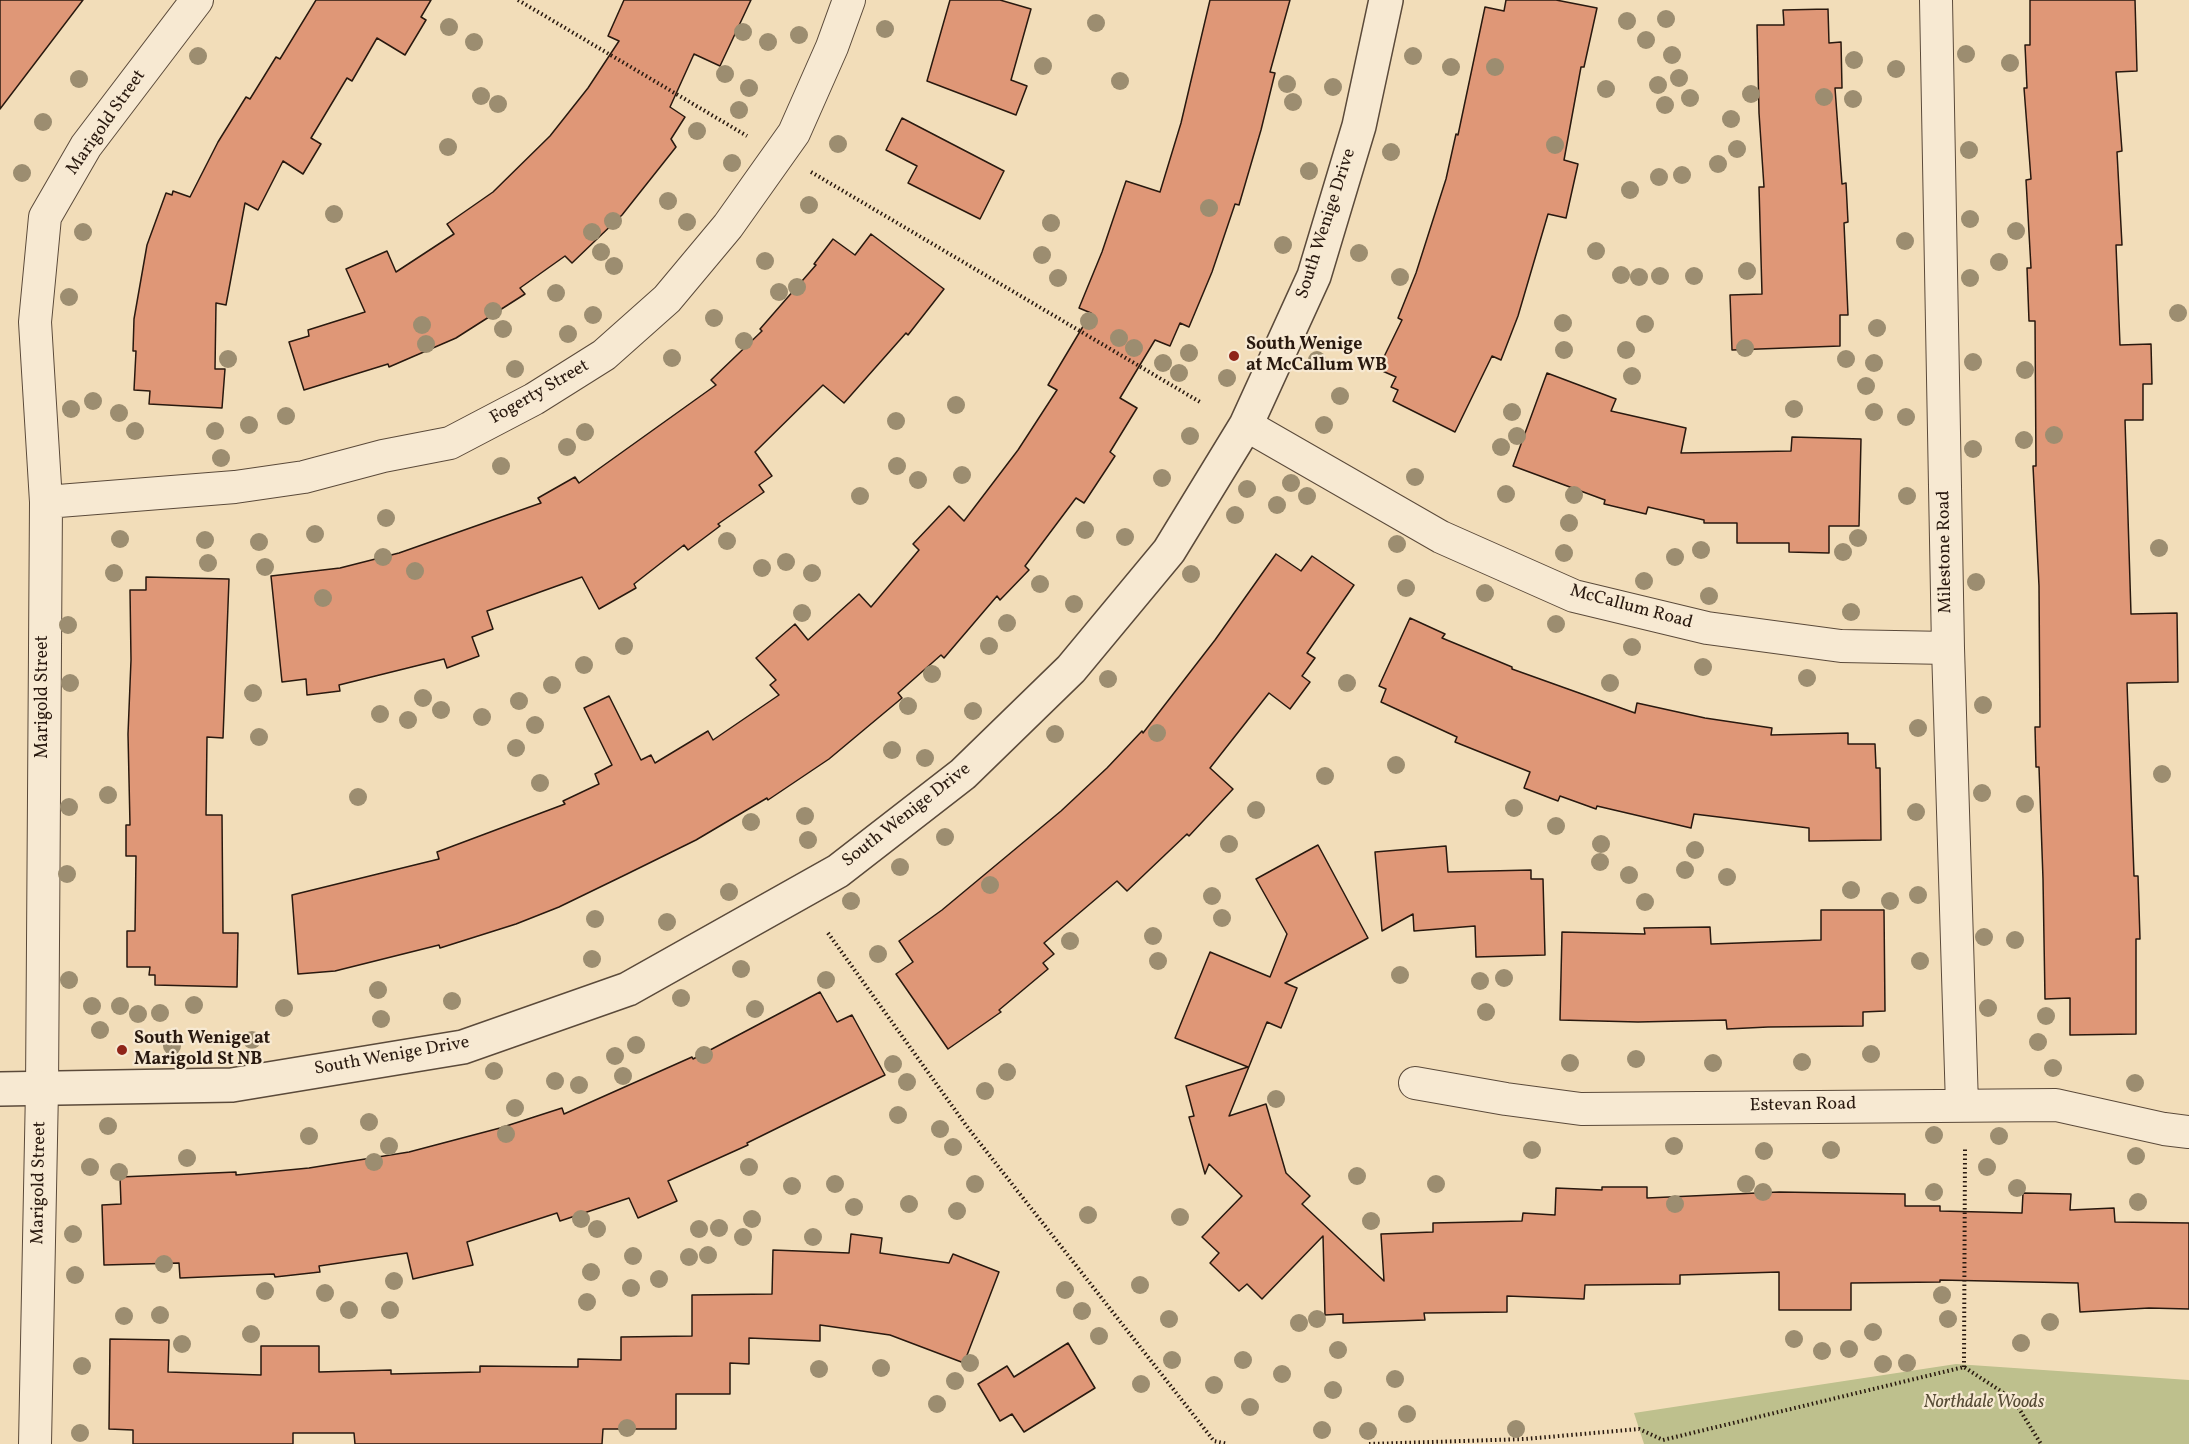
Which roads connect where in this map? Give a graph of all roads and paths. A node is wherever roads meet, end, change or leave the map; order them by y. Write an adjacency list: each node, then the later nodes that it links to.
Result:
1 (197, 0): 10 (street, Marigold Street)
2 (518, 0): 6 (path)
3 (849, 0): 10 (street, Fogerty Street)
4 (1386, 0): 9 (street, South Wenige Drive)
5 (1936, 0): 11 (street, Milestone Road)
6 (747, 135)
7 (810, 171): 8 (path)
8 (1200, 402)
9 (1246, 425): 11 (street, McCallum Road); 15 (street, South Wenige Drive)
10 (46, 502): 15 (street, Marigold Street)
11 (1948, 648): 16 (street, Milestone Road)
12 (828, 933): 20 (path)
13 (1415, 1083): 16 (street, Estevan Road)
14 (0, 1089): 15 (street, South Wenige Drive)
15 (42, 1089): 22 (street, Marigold Street)
16 (1962, 1105): 17 (street, Estevan Road)
17 (2189, 1132)
18 (1965, 1148): 19 (path)
19 (1964, 1367): 21 (path); 25 (path)
20 (1214, 1442): 23 (path)
21 (1663, 1442): 24 (path)
22 (35, 1444)
23 (1228, 1444)
24 (1369, 1444)
25 (2041, 1444)

